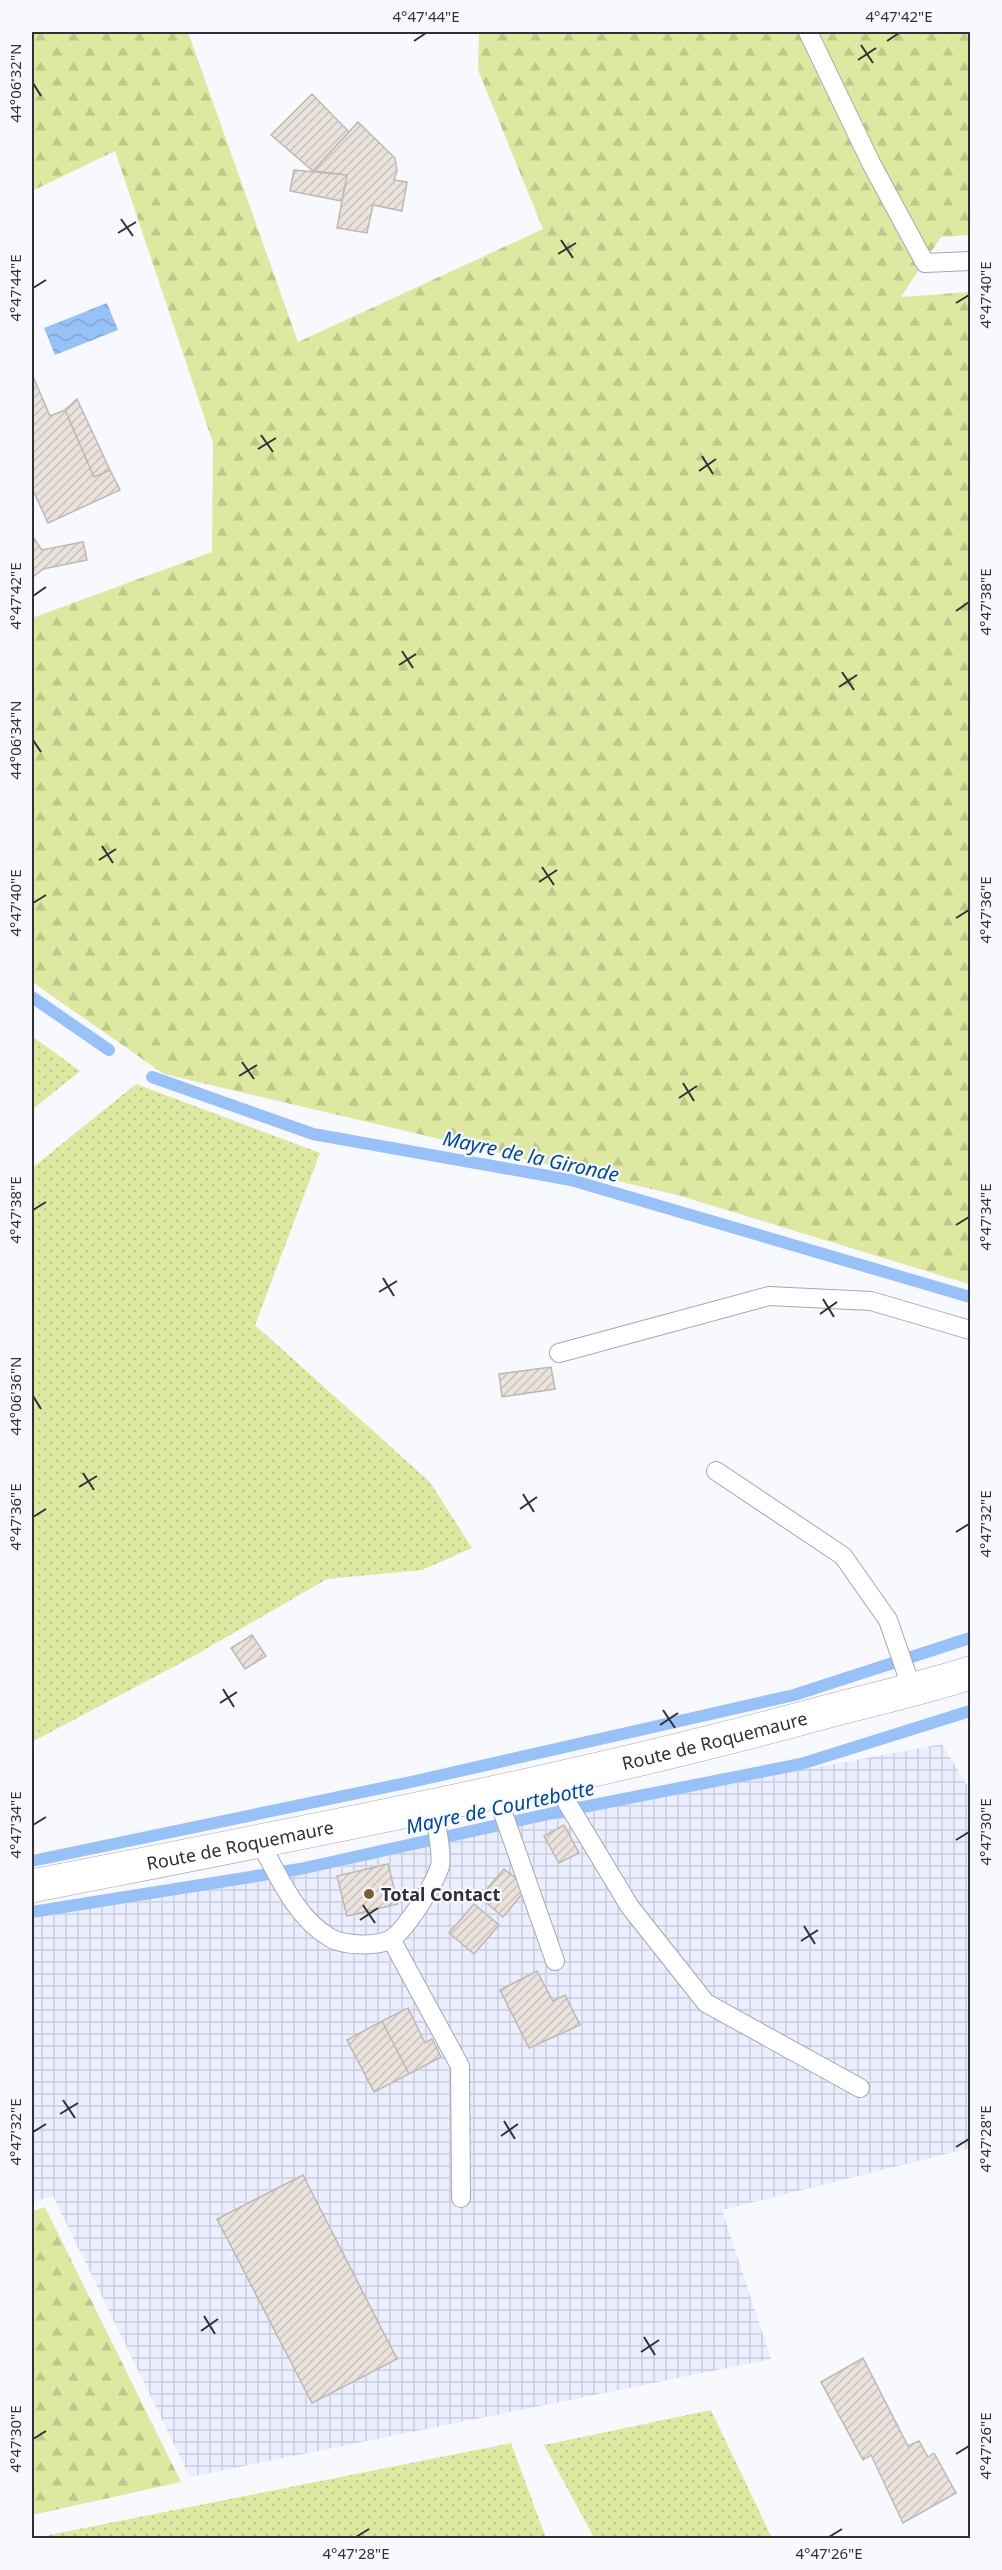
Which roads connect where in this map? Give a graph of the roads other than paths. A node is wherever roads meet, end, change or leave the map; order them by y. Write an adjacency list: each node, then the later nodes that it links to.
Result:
1 (808, 32): 2 (lane)
2 (970, 261)
3 (970, 1330): 4 (lane)
4 (559, 1353)
5 (716, 1471): 7 (lane)
6 (970, 1672): 7 (main road, Route de Roquemaure)
7 (912, 1689): 8 (main road, Route de Roquemaure)
8 (554, 1780): 9 (main road, Route de Roquemaure); 15 (lane)
9 (496, 1793): 10 (main road, Route de Roquemaure); 14 (lane)
10 (434, 1807): 11 (main road, Route de Roquemaure); 13 (lane)
11 (259, 1841): 12 (main road, Route de Roquemaure); 13 (lane)
12 (32, 1886)
13 (391, 1939): 16 (lane)
14 (555, 1961)
15 (860, 2088)
16 (461, 2198)

